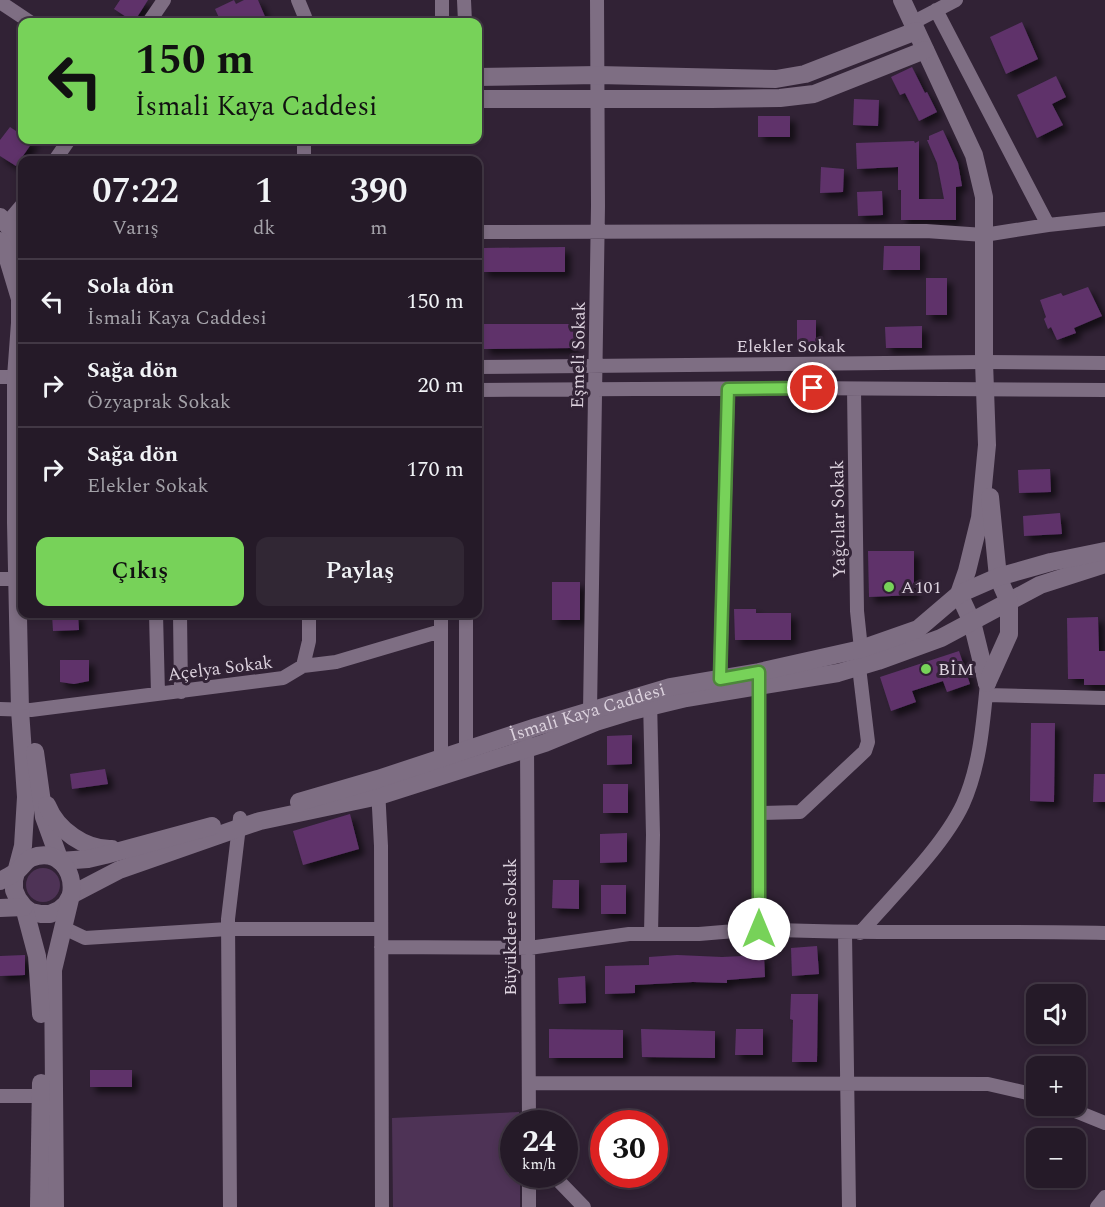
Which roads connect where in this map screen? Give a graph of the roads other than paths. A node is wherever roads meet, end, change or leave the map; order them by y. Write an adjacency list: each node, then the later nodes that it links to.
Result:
1 (164, 0): 14 (street)
2 (298, 0): 15 (street)
3 (306, 0): 16 (street)
4 (442, 0): 17 (street)
5 (465, 0): 18 (street)
6 (597, 0): 12 (street, Eşmeli Sokak)
7 (610, 0): 12 (street)
8 (902, 0): 19 (street)
9 (956, 0): 11 (street)
10 (0, 2): 13 (street)
11 (936, 10): 19 (street); 27 (street)
12 (597, 16): 21 (street, Eşmeli Sokak)
13 (24, 18)
14 (152, 18)
15 (304, 18)
16 (305, 18)
17 (442, 18)
18 (465, 18)
19 (914, 27): 20 (street); 21 (street)
20 (925, 50): 24 (street); 31 (street)
21 (598, 75): 22 (street); 24 (street, Eşmeli Sokak)
22 (482, 77)
23 (482, 99): 24 (street)
24 (598, 100): 29 (street, Eşmeli Sokak)
25 (18, 213): 28 (street)
26 (1105, 219): 27 (street)
27 (1048, 225): 31 (street)
28 (9, 230): 32 (street); 33 (street)
29 (598, 231): 30 (street); 31 (street); 37 (street, Eşmeli Sokak)
30 (482, 232)
31 (984, 235): 35 (street)
32 (18, 258)
33 (18, 292)
34 (18, 338): 39 (street)
35 (984, 362): 36 (street, Elekler Sokak); 37 (street, Elekler Sokak); 45 (street)
36 (1105, 363)
37 (596, 365): 38 (street, Elekler Sokak); 43 (street, Eşmeli Sokak)
38 (482, 367)
39 (13, 377): 50 (street)
40 (728, 389): 41 (street); 43 (street); 63 (street)
41 (854, 389): 45 (street); 61 (street, Yağcılar Sokak)
42 (482, 390): 43 (street)
43 (595, 390): 72 (street, Eşmeli Sokak)
44 (1105, 390): 45 (street)
45 (986, 391): 46 (street)
46 (987, 446): 49 (street); 51 (street)
47 (1105, 551): 49 (street, İsmali Kaya Caddesi)
48 (1105, 564): 52 (street)
49 (998, 577): 51 (street, İsmali Kaya Caddesi); 52 (street)
50 (9, 579): 71 (street)
51 (959, 594): 59 (street); 61 (street, İsmali Kaya Caddesi)
52 (1009, 602): 59 (street); 65 (street)
53 (30, 618): 71 (street)
54 (156, 618): 67 (street)
55 (180, 618): 66 (street)
56 (309, 618): 62 (street)
57 (441, 618): 60 (street)
58 (466, 618): 75 (street)
59 (972, 622): 61 (street); 65 (street)
60 (441, 631): 62 (street, Açelya Sokak); 76 (street)
61 (860, 658): 64 (street, İsmali Kaya Caddesi); 79 (street, Yağcılar Sokak)
62 (303, 666): 66 (street, Açelya Sokak)
63 (720, 679): 64 (street, İsmali Kaya Caddesi); 69 (street, İsmali Kaya Caddesi)
64 (759, 680): 69 (street); 79 (street)
65 (987, 689): 68 (street); 93 (street)
66 (181, 692): 67 (street, Açelya Sokak)
67 (158, 694): 71 (street, Açelya Sokak)
68 (1105, 698)
69 (650, 700): 72 (street, İsmali Kaya Caddesi); 74 (street); 95 (street)
70 (0, 709): 71 (street, Açelya Sokak)
71 (26, 710): 77 (street); 83 (street)
72 (590, 711): 73 (street, İsmali Kaya Caddesi)
73 (527, 730): 74 (street, Büyükdere Sokak); 75 (street, İsmali Kaya Caddesi)
74 (527, 749): 78 (street); 97 (street, Büyükdere Sokak)
75 (466, 750): 76 (street, İsmali Kaya Caddesi)
76 (441, 758): 78 (street, İsmali Kaya Caddesi)
77 (38, 779): 81 (street); 82 (street)
78 (378, 788): 80 (street, İsmali Kaya Caddesi); 90 (street)
79 (759, 813): 91 (street)
80 (239, 823): 81 (street, İsmali Kaya Caddesi); 85 (street); 89 (street)
81 (132, 848): 82 (street, İsmali Kaya Caddesi)
82 (60, 861): 83 (street); 85 (street)
83 (18, 871): 84 (street); 86 (street)
84 (0, 880)
85 (71, 895): 86 (street); 88 (street)
86 (24, 907): 87 (street); 102 (street)
87 (0, 908)
88 (64, 928): 89 (street); 110 (street)
89 (228, 929): 90 (street); 111 (street)
90 (381, 929): 96 (street)
91 (759, 929): 92 (street); 95 (street)
92 (845, 933): 93 (street); 99 (street)
93 (860, 933): 94 (street)
94 (1105, 933)
95 (651, 934): 97 (street)
96 (381, 947): 97 (street); 112 (street)
97 (529, 948): 98 (street, Büyükdere Sokak)
98 (529, 1083): 99 (street); 103 (street, Büyükdere Sokak)
99 (848, 1084): 100 (street); 115 (street)
100 (1026, 1093)
101 (0, 1096): 102 (street)
102 (40, 1096): 109 (street)
103 (529, 1110)
104 (1086, 1115): 105 (street)
105 (1105, 1123)
106 (529, 1188): 113 (street)
107 (566, 1188): 114 (street)
108 (1105, 1197): 116 (street)
109 (39, 1207)
110 (55, 1207)
111 (231, 1207)
112 (382, 1207)
113 (530, 1207)
114 (584, 1207)
115 (849, 1207)
116 (1097, 1207)

